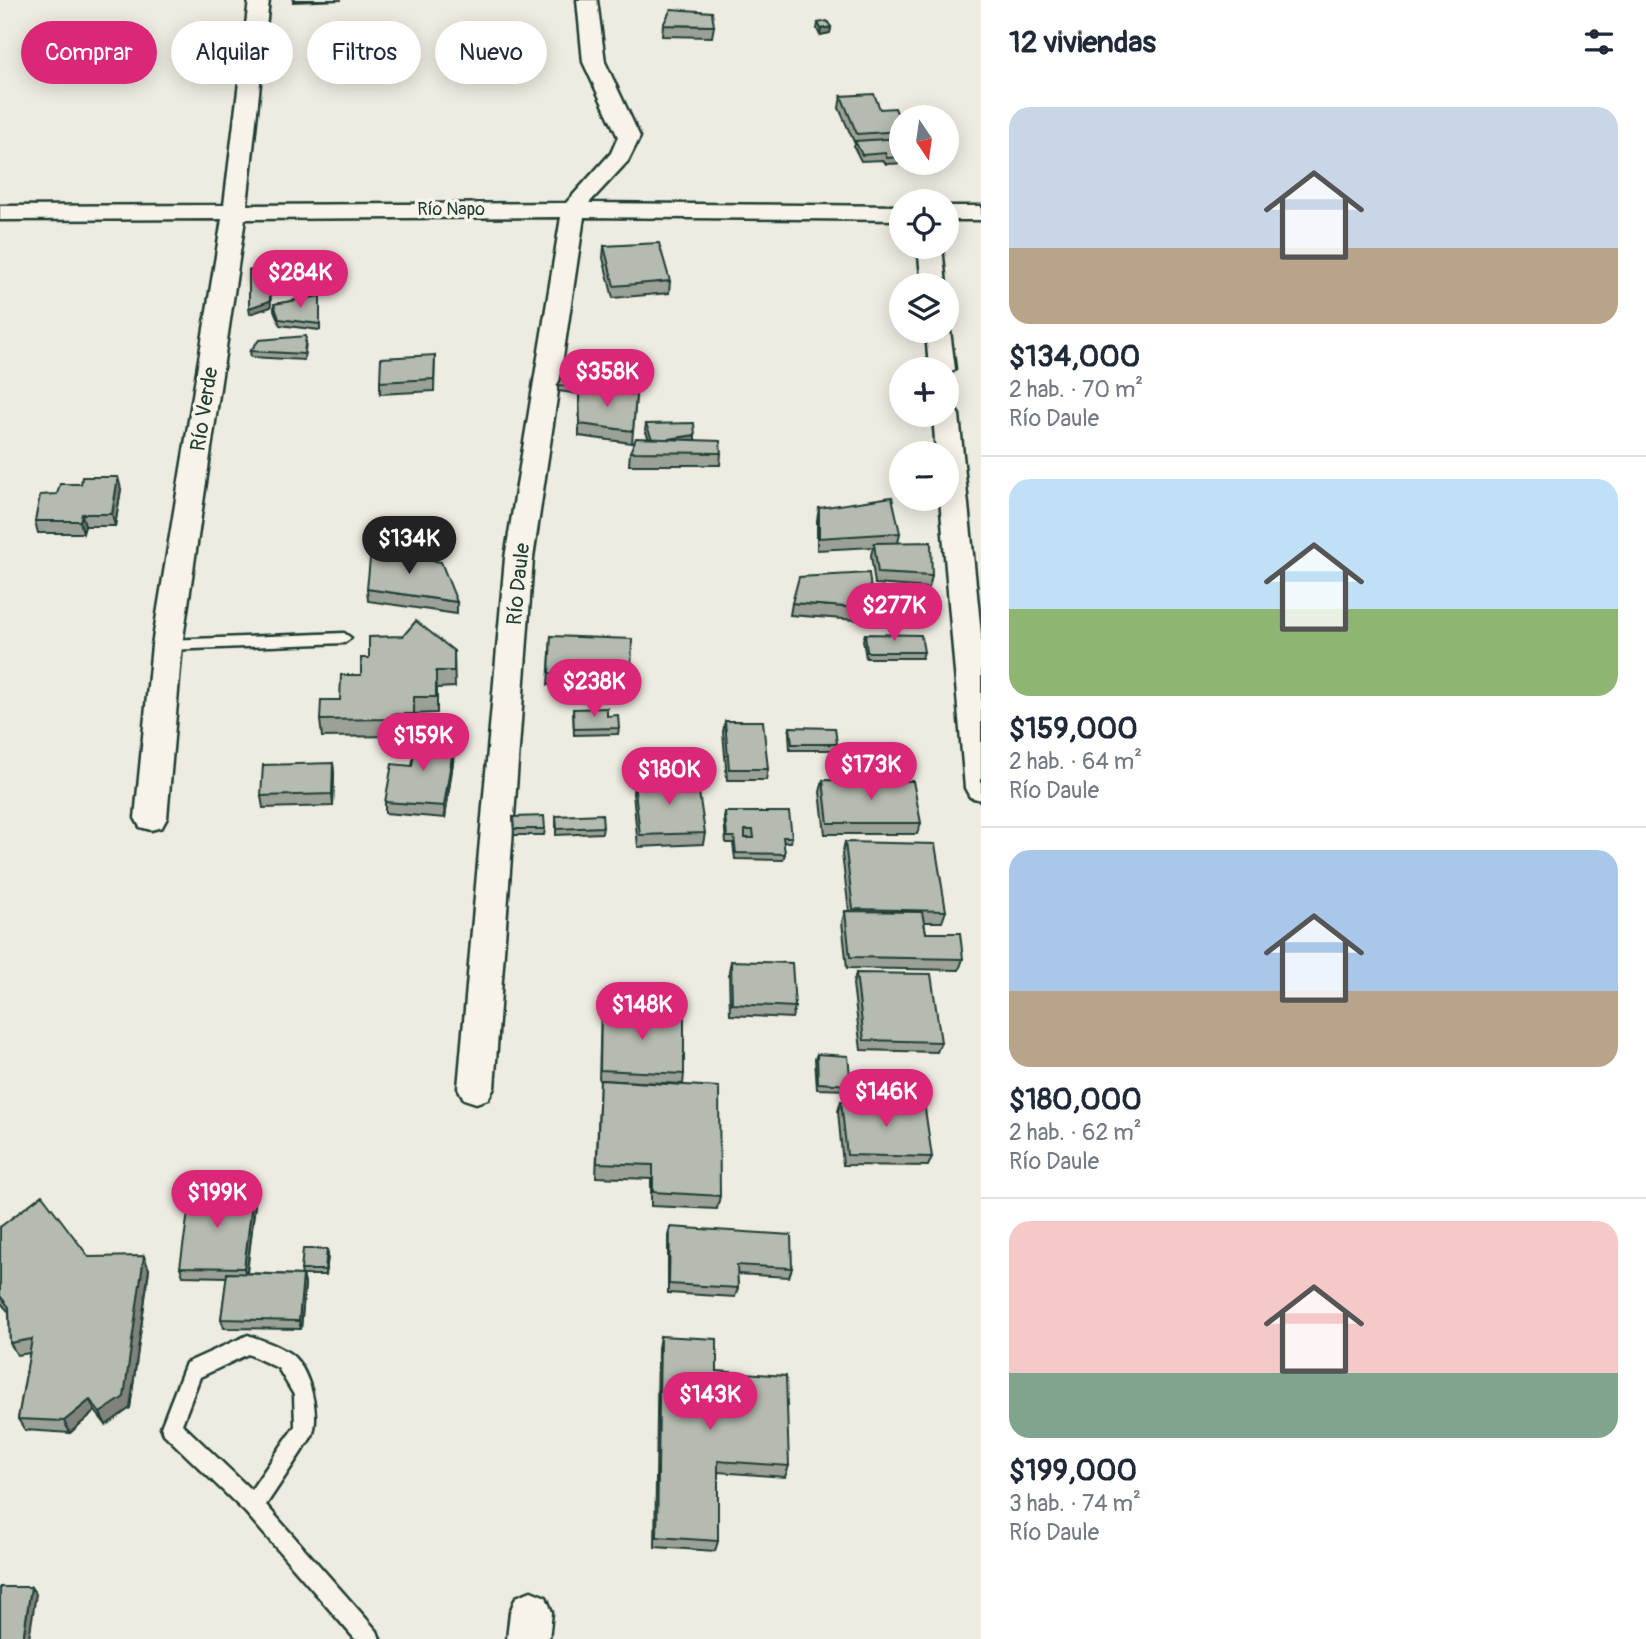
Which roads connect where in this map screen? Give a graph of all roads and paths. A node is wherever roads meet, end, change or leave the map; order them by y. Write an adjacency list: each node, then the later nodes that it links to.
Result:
1 (259, 0): 3 (street, Río Verde)
2 (587, 0): 4 (street)
3 (235, 209): 4 (street, Río Napo); 5 (street, Río Napo); 11 (street, Río Verde)
4 (575, 209): 6 (street, Río Napo); 14 (street, Río Daule)
5 (0, 213)
6 (889, 213)
7 (959, 213): 8 (street)
8 (981, 213)
9 (947, 427): 12 (street)
10 (344, 638): 11 (lane)
11 (167, 645): 13 (street, Río Verde)
12 (981, 788)
13 (151, 818)
14 (476, 1088)
15 (253, 1506): 15 (lane); 16 (lane)
16 (369, 1639)

